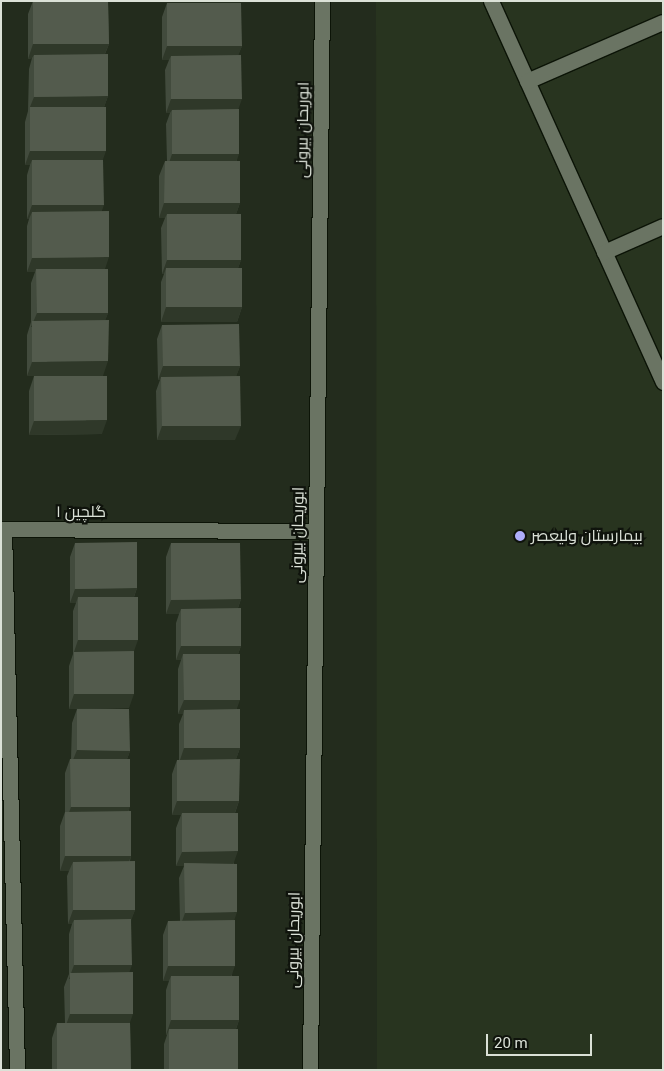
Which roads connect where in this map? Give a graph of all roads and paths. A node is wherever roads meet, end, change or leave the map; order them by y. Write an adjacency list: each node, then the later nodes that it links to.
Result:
1 (322, 1): 9 (street, ابوریحان بیرونی)
2 (491, 1): 4 (street)
3 (663, 22): 4 (street)
4 (527, 81): 6 (street)
5 (663, 226): 6 (street)
6 (604, 252): 7 (street)
7 (663, 382)
8 (3, 529): 9 (street, گلچین ۱); 10 (street)
9 (315, 531): 12 (street, ابوریحان بیرونی)
10 (6, 751): 11 (street)
11 (17, 1070)
12 (310, 1070)

